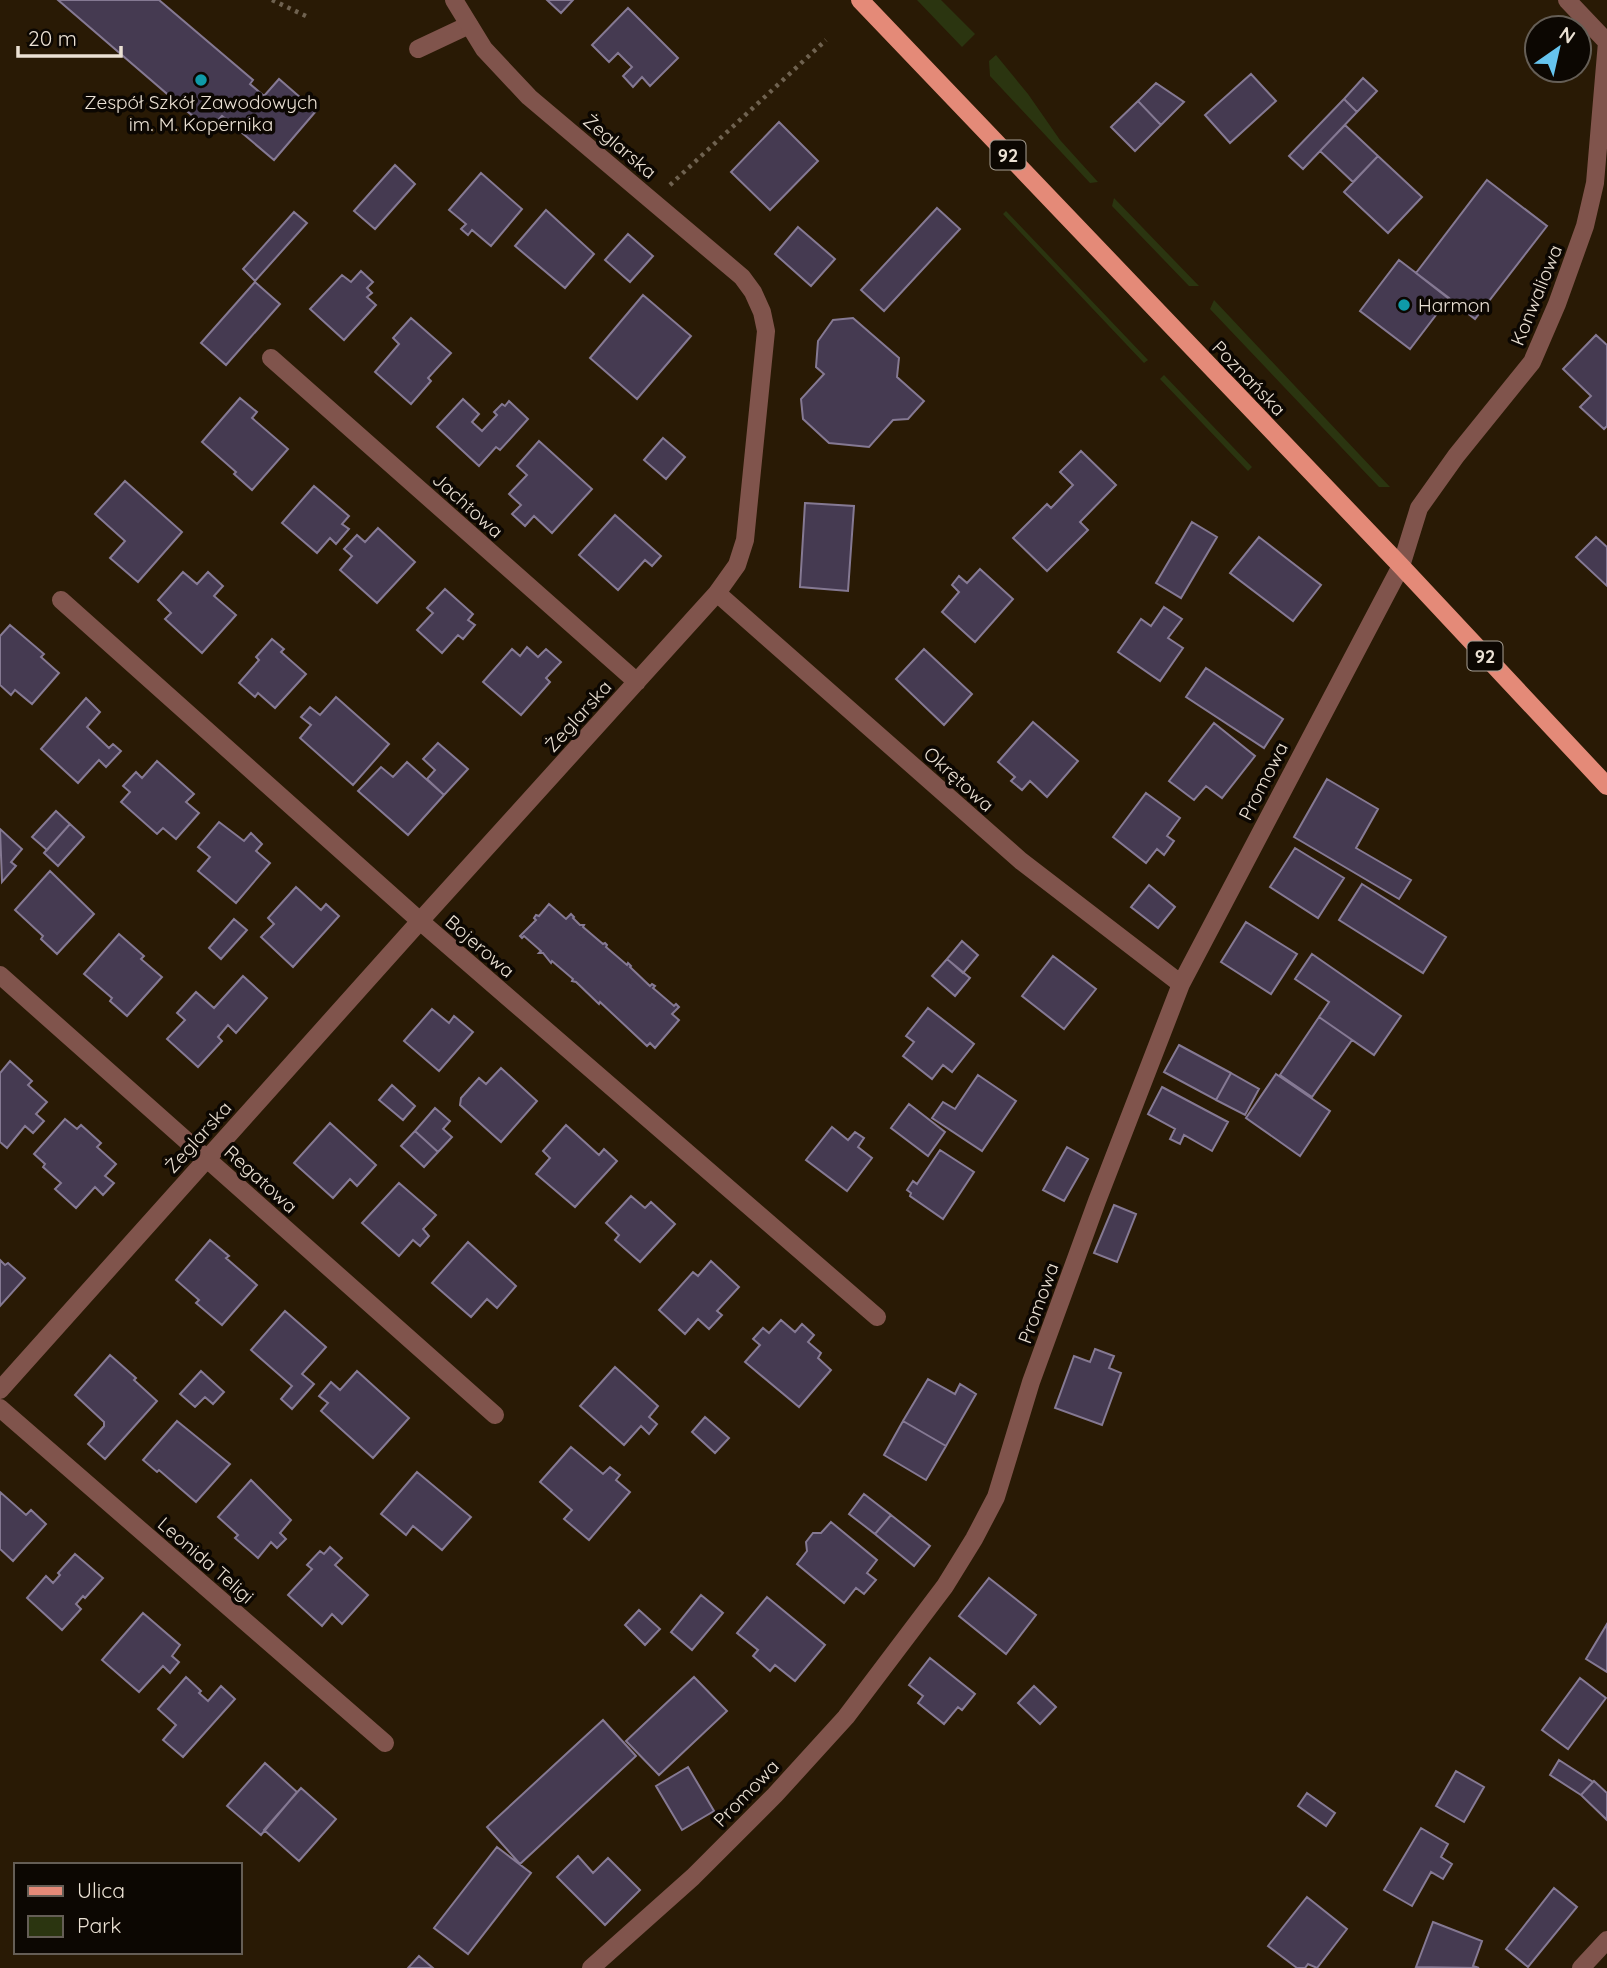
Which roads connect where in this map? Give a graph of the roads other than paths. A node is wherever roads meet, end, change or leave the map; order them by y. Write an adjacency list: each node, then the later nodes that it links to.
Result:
1 (454, 0): 4 (street, Żeglarska)
2 (860, 0): 8 (main road, Poznańska / 92)
3 (1567, 0): 5 (street, Konwaliowa)
4 (469, 26): 6 (street); 9 (street, Żeglarska)
5 (1607, 42): 8 (street, Konwaliowa)
6 (418, 49)
7 (271, 358): 11 (street, Jachtowa)
8 (1401, 566): 12 (main road, Poznańska / 92); 15 (street, Promowa)
9 (718, 593): 11 (street, Żeglarska); 15 (street, Okrętowa)
10 (61, 600): 13 (street, Bojerowa)
11 (636, 682): 13 (street, Żeglarska)
12 (1607, 786)
13 (420, 921): 16 (street, Żeglarska); 17 (street, Bojerowa)
14 (0, 975): 16 (street, Regatowa)
15 (1181, 984): 23 (street, Promowa)
16 (206, 1158): 18 (street, Żeglarska); 20 (street, Regatowa)
17 (877, 1317)
18 (0, 1390)
19 (0, 1408): 21 (street, Leonida Teligi)
20 (495, 1415)
21 (385, 1743)
22 (1607, 1940): 24 (street)
23 (591, 1968)
24 (1581, 1968)

